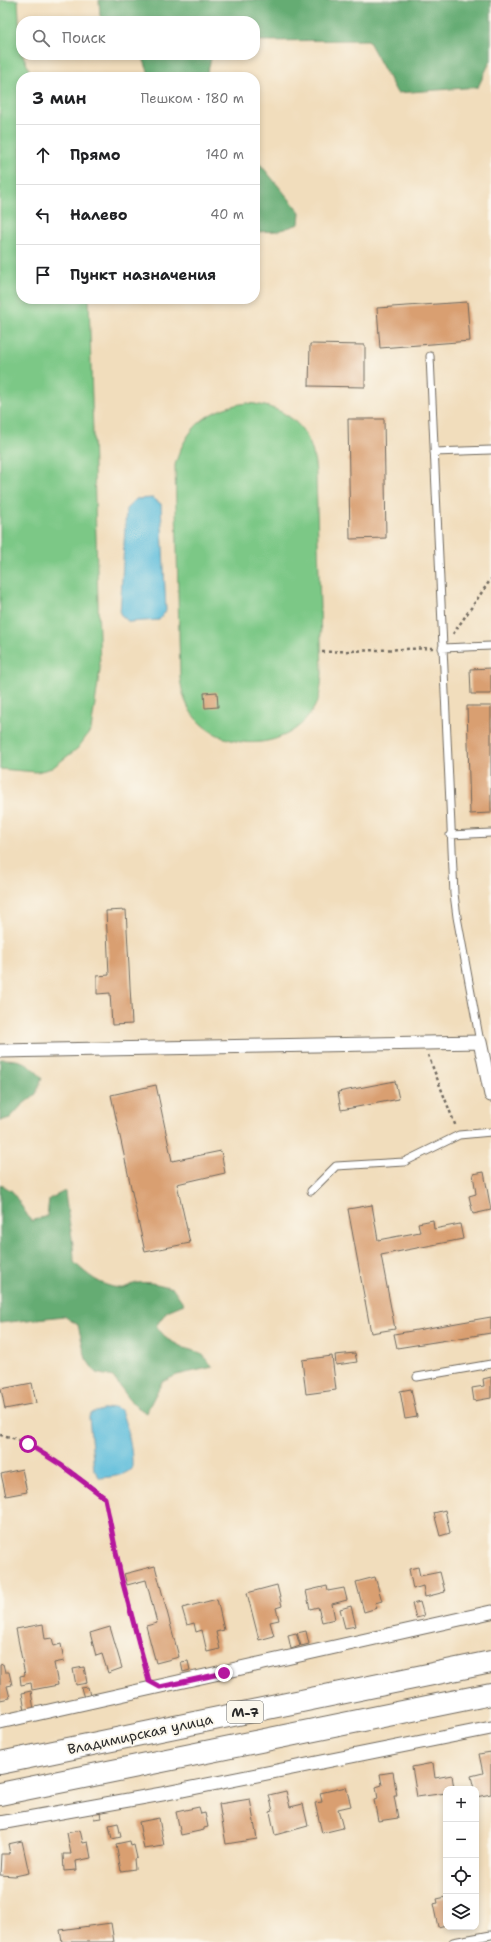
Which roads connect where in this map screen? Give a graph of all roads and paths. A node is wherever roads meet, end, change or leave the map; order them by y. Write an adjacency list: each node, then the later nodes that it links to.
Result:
1 (430, 356): 3 (lane)
2 (491, 450): 3 (lane)
3 (434, 452): 6 (lane)
4 (491, 579): 6 (path)
5 (491, 646): 6 (lane)
6 (442, 648): 7 (path); 9 (lane)
7 (322, 652)
8 (491, 833): 9 (lane)
9 (450, 835): 10 (lane)
10 (480, 1042): 11 (street); 13 (street)
11 (424, 1043): 12 (street); 15 (path)
12 (0, 1050)
13 (491, 1095)
14 (491, 1132): 15 (lane)
15 (459, 1135): 16 (lane)
16 (311, 1192)
17 (491, 1364): 18 (lane)
18 (417, 1377)
19 (0, 1435): 22 (path)
20 (491, 1612): 22 (street)
21 (491, 1662): 26 (highway, Владимирская улица / М-7)
22 (160, 1687): 24 (street)
23 (491, 1694): 27 (highway, М-7)
24 (0, 1722)
25 (491, 1728): 28 (street)
26 (0, 1763)
27 (0, 1794)
28 (0, 1823)
29 (491, 1935): 30 (lane)
30 (453, 1942)

